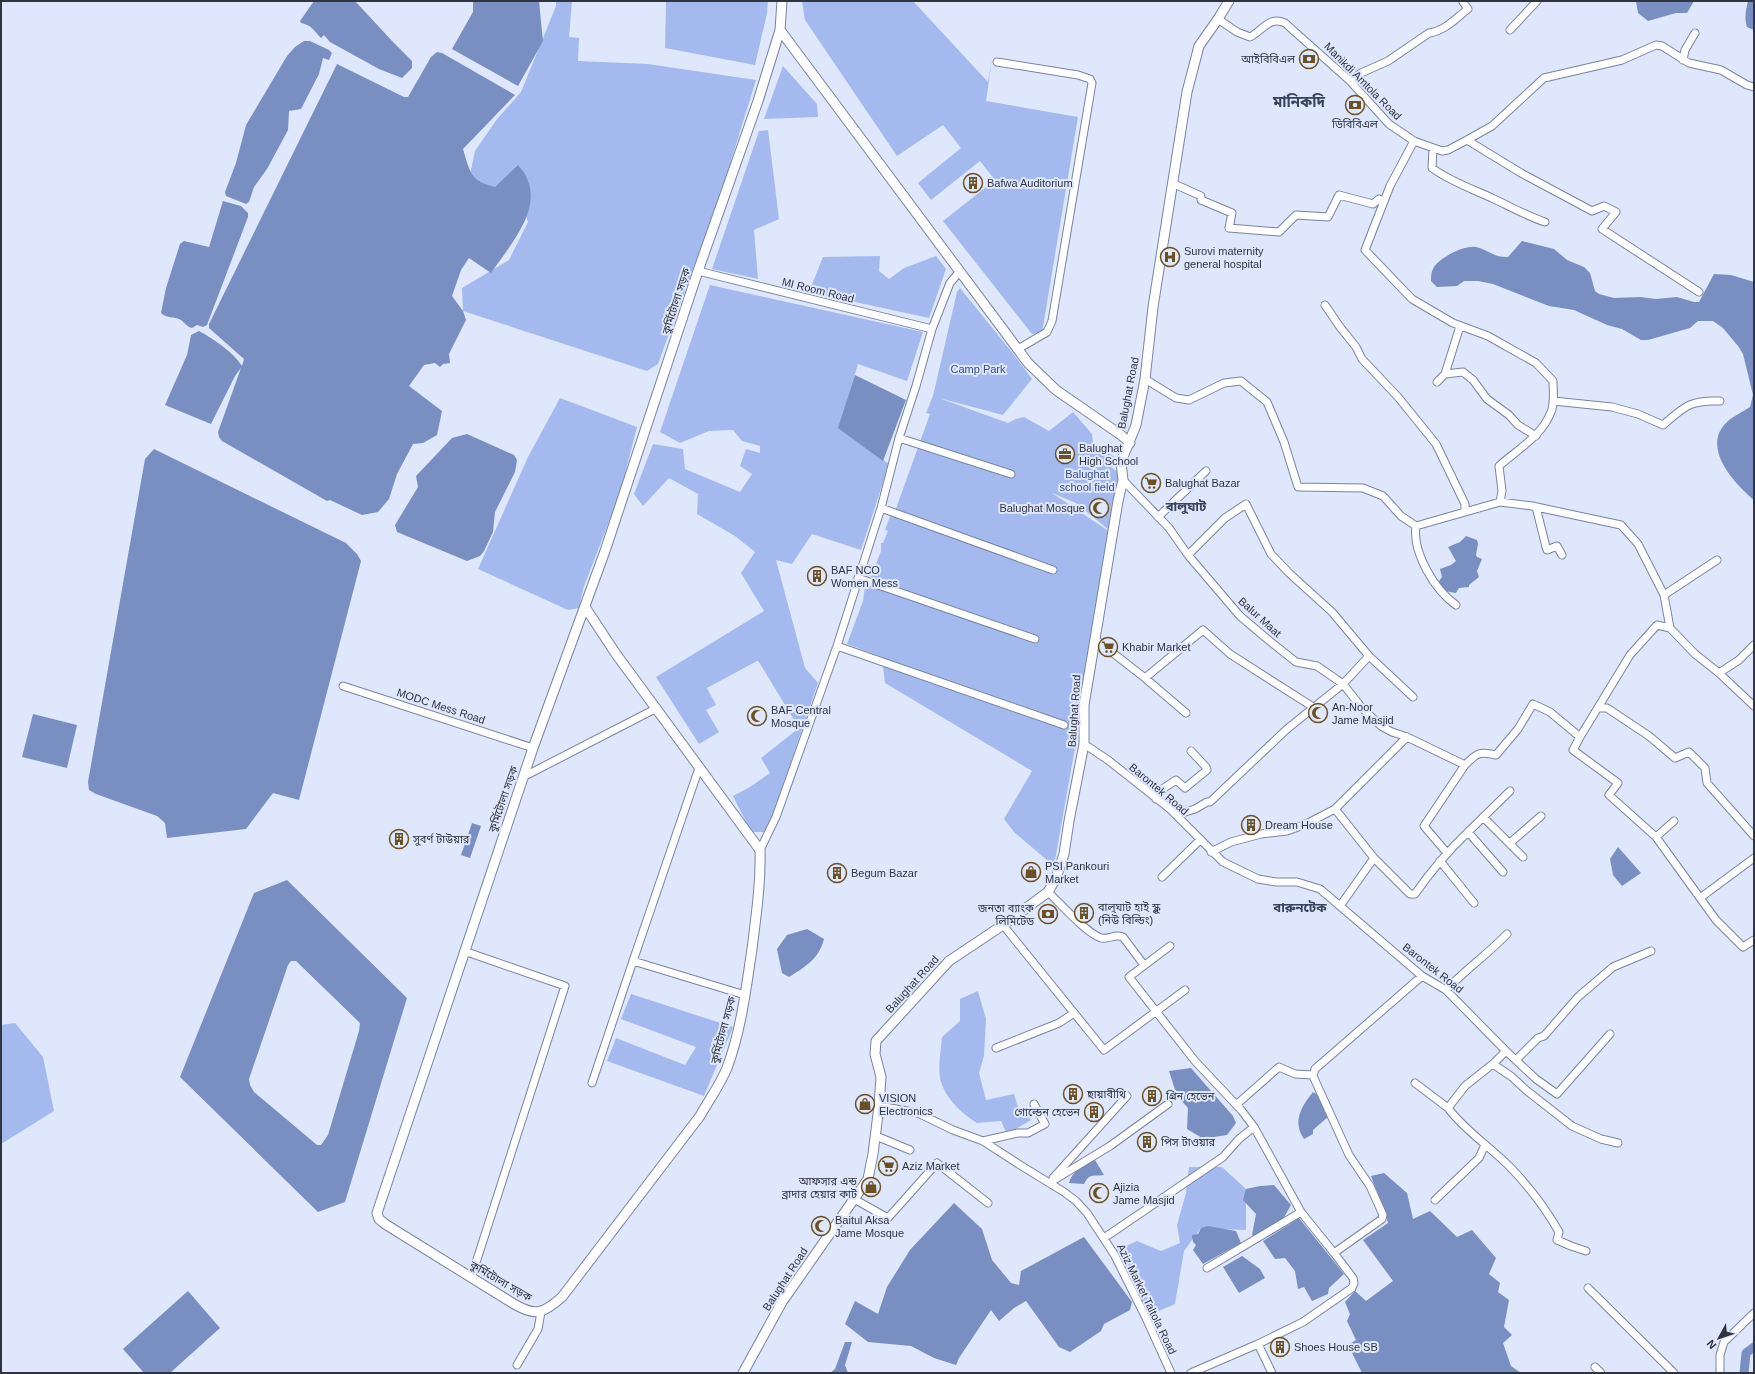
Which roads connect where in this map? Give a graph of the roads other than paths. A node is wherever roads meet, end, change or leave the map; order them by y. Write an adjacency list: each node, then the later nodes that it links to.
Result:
1 (782, 1): 6 (street, কুর্মিটোলা সড়ক)
2 (1229, 1): 5 (street, Balughat Road)
3 (1464, 1): 11 (street)
4 (1537, 1): 7 (street)
5 (1218, 19): 11 (street, Manikdi Amtola Road); 16 (street, Balughat Road)
6 (780, 30): 19 (street, কুর্মিটোলা সড়ক); 20 (street)
7 (1510, 30)
8 (1695, 33): 9 (street)
9 (1683, 60): 12 (street, Manikdi Amtola Road); 13 (street, Manikdi Amtola Road)
10 (997, 62): 25 (street)
11 (1350, 81): 14 (street, Manikdi Amtola Road)
12 (1754, 87)
13 (1468, 140): 15 (street, Manikdi Amtola Road); 21 (street)
14 (1414, 141): 15 (street, Manikdi Amtola Road); 17 (street)
15 (1433, 148): 18 (street)
16 (1172, 183): 17 (street); 27 (street, Balughat Road)
17 (1384, 201): 23 (street)
18 (1545, 222)
19 (698, 271): 24 (street, MI Room Road); 50 (street, কুর্মিটোলা সড়ক)
20 (960, 271): 24 (street); 25 (street)
21 (1699, 292)
22 (1325, 304): 40 (street)
23 (1460, 326): 26 (street); 29 (street)
24 (932, 329): 32 (street)
25 (1018, 349): 33 (street)
26 (1445, 374): 28 (street); 31 (street)
27 (1145, 379): 33 (street, Balughat Road); 42 (street)
28 (1437, 382)
29 (1553, 400): 30 (street); 31 (street)
30 (1720, 401)
31 (1536, 436): 37 (street)
32 (899, 438): 35 (street); 39 (street)
33 (1130, 443): 36 (street, Balughat Road)
34 (1206, 471): 41 (street)
35 (1011, 474)
36 (1123, 480): 41 (street, Balur Maat); 53 (street, Balughat Road)
37 (1500, 502): 38 (street); 40 (street)
38 (1536, 507): 44 (street); 48 (street)
39 (881, 508): 46 (street); 47 (street)
40 (1464, 512): 42 (street)
41 (1158, 517): 43 (street, Balur Maat)
42 (1416, 526): 49 (street)
43 (1188, 555): 56 (street); 59 (street, Balur Maat)
44 (1562, 555)
45 (1717, 560): 48 (street)
46 (1053, 570)
47 (858, 578): 52 (street); 55 (street)
48 (1664, 595): 51 (street)
49 (1456, 605)
50 (585, 607): 65 (street); 71 (street, কুর্মিটোলা সড়ক)
51 (1670, 628): 57 (street); 64 (street)
52 (1035, 639)
53 (1095, 640): 58 (street); 70 (street, Balughat Road)
54 (1754, 645): 57 (street)
55 (836, 646): 67 (street); 88 (street)
56 (1369, 656): 59 (street); 61 (street)
57 (1719, 673): 62 (street)
58 (1145, 678): 63 (street); 66 (street)
59 (1343, 684): 63 (street); 68 (street, Balur Maat)
60 (343, 686): 71 (street, MODC Mess Road)
61 (1413, 697)
62 (1754, 706)
63 (1313, 707): 79 (street)
64 (1598, 708): 69 (street); 84 (street)
65 (655, 709): 74 (street); 75 (street)
66 (1186, 713)
67 (1064, 725)
68 (1407, 737): 73 (street, Balur Maat); 78 (street)
69 (1580, 737): 73 (street); 85 (street)
70 (1084, 744): 77 (street, Barontek Road); 97 (street, Balughat Road)
71 (533, 748): 75 (street, কুর্মিটোলা সড়ক)
72 (1191, 751): 77 (street)
73 (1465, 765): 90 (street)
74 (699, 768): 88 (street); 107 (street)
75 (523, 778): 105 (street, কুর্মিটোলা সড়ক)
76 (1510, 791): 81 (street)
77 (1156, 799): 79 (street, Barontek Road)
78 (1335, 809): 89 (street); 92 (street)
79 (1176, 815): 86 (street, Barontek Road)
80 (1541, 816): 87 (street)
81 (1483, 818): 83 (street); 87 (street)
82 (1674, 820): 85 (street)
83 (1468, 832): 90 (street); 95 (street)
84 (1754, 836)
85 (1656, 837): 98 (street)
86 (1200, 840): 89 (street, Barontek Road); 96 (street)
87 (1510, 843): 91 (street)
88 (760, 850): 112 (street, কুর্মিটোলা সড়ক)
89 (1211, 852): 100 (street, Barontek Road)
90 (1447, 853): 94 (street)
91 (1523, 857)
92 (1374, 858): 94 (street); 100 (street)
93 (1754, 858): 98 (street)
94 (1440, 861): 99 (street)
95 (1504, 872)
96 (1162, 877)
97 (1048, 892): 101 (street, Balughat Road); 108 (street)
98 (1700, 898): 103 (street)
99 (1474, 903)
100 (1340, 906): 109 (street, Barontek Road)
101 (1003, 925): 114 (street); 127 (street, Balughat Road)
102 (1507, 934): 111 (street)
103 (1754, 940)
104 (1170, 946): 108 (street)
105 (464, 951): 144 (street, কুর্মিটোলা সড়ক); 144 (street)
106 (1651, 951): 118 (street)
107 (633, 961): 112 (street); 122 (street)
108 (1144, 965): 113 (street)
109 (1422, 976): 111 (street, Barontek Road); 120 (street)
110 (1185, 990): 113 (street)
111 (1446, 990): 117 (street, Barontek Road)
112 (745, 995): 146 (street, কুর্মিটোলা সড়ক)
113 (1156, 1012): 114 (street); 126 (street)
114 (1074, 1013): 116 (street)
115 (1610, 1034): 118 (street, Barontek Road)
116 (996, 1048)
117 (1506, 1050): 118 (street, Barontek Road); 119 (street)
118 (1517, 1059)
119 (1493, 1064): 128 (street); 132 (street)
120 (1313, 1075): 126 (street); 142 (street)
121 (1415, 1082): 128 (street)
122 (592, 1083)
123 (1127, 1096): 135 (street)
124 (1034, 1104): 131 (street)
125 (1168, 1104): 135 (street)
126 (1236, 1105): 129 (street)
127 (879, 1106): 130 (street, Balughat Road); 131 (street, Aziz Market Taltola Road)
128 (1448, 1108): 133 (street)
129 (1254, 1127): 139 (street); 140 (street)
130 (876, 1136): 134 (street); 136 (street, Balughat Road)
131 (983, 1140): 135 (street, Aziz Market Taltola Road)
132 (1618, 1143)
133 (1485, 1145): 137 (street); 141 (street)
134 (910, 1150)
135 (1049, 1183): 140 (street, Aziz Market Taltola Road)
136 (854, 1199): 138 (street); 151 (street, Balughat Road)
137 (1435, 1200)
138 (988, 1202)
139 (1301, 1212): 142 (street); 143 (street)
140 (1104, 1238): 152 (street, Aziz Market Taltola Road)
141 (1586, 1251)
142 (1334, 1253): 148 (street)
143 (1207, 1268)
144 (471, 1278): 146 (street, কুর্মিটোলা সড়ক)
145 (1588, 1288): 156 (street)
146 (541, 1312): 149 (street)
147 (1754, 1313): 157 (street)
148 (1258, 1344): 153 (street); 154 (street)
149 (517, 1365)
150 (1595, 1367): 155 (street)
151 (743, 1373)
152 (1171, 1373)
153 (1192, 1373)
154 (1272, 1373)
155 (1601, 1373)
156 (1674, 1373)
157 (1720, 1373)

